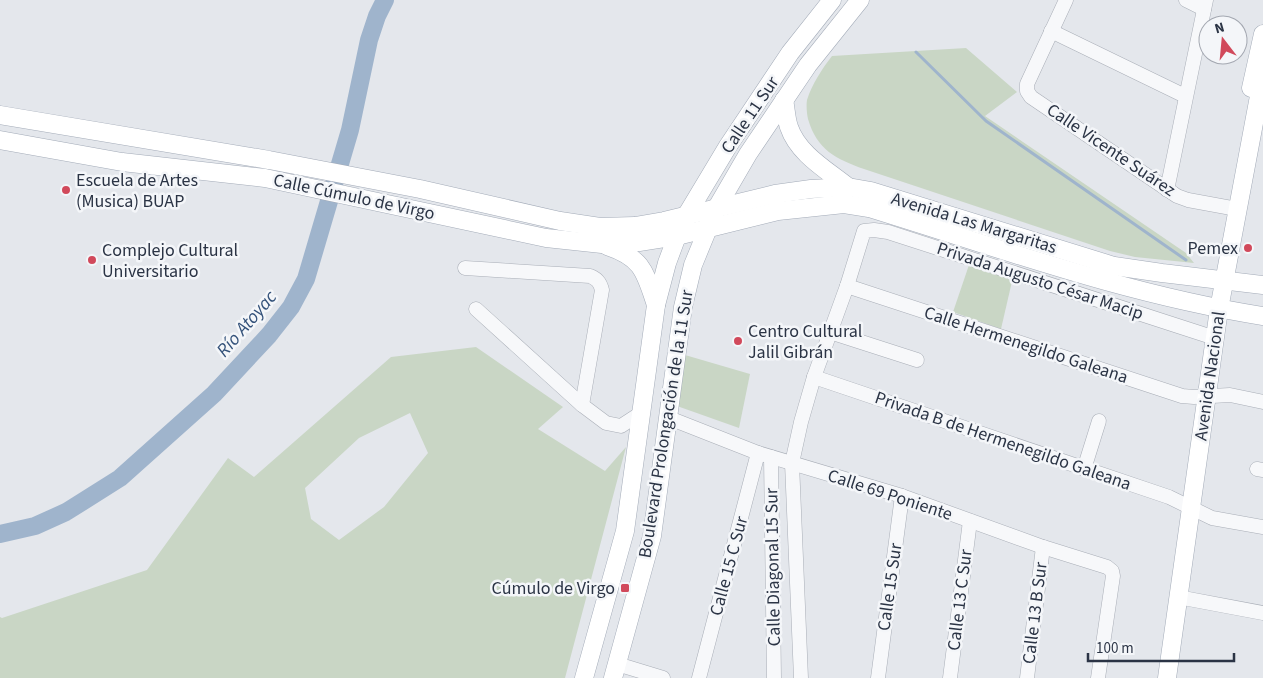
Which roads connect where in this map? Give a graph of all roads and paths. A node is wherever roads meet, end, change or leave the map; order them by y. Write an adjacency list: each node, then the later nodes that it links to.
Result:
1 (832, 0): 13 (main road, Calle 11 Sur)
2 (860, 0): 10 (main road, Calle 11 Sur)
3 (1066, 0): 6 (street)
4 (1186, 0): 5 (street)
5 (1205, 4): 9 (street)
6 (1051, 31): 9 (street); 16 (street, Calle Vicente Suárez)
7 (1263, 34): 8 (main road, Avenida Nacional)
8 (1260, 73): 17 (main road, Avenida Nacional)
9 (1185, 96): 16 (street)
10 (784, 100): 14 (main road, Calle 11 Sur); 15 (main road)
11 (0, 115): 19 (main road, Calle Cúmulo de Virgo)
12 (0, 140): 23 (main road, Calle Cúmulo de Virgo)
13 (728, 146): 14 (main road); 19 (main road, Calle 11 Sur)
14 (748, 154): 18 (main road, Calle 11 Sur)
15 (848, 187): 18 (main road, Avenida Las Margaritas); 25 (main road, Avenida Las Margaritas)
16 (1167, 190): 17 (street, Calle Vicente Suárez)
17 (1233, 208): 25 (main road, Avenida Nacional)
18 (716, 209): 19 (main road, Avenida Las Margaritas); 20 (main road, Calle 11 Sur)
19 (686, 216): 22 (main road, Calle 11 Sur)
20 (708, 229): 22 (main road, Calle Cúmulo de Virgo); 30 (main road, Avenida Las Margaritas); 40 (main road, Boulevard Prolongación de la 11 Sur)
21 (864, 231): 27 (street, Calle Diagonal 15 Sur); 33 (street, Privada Augusto César Macip)
22 (677, 236): 23 (main road, Calle Cúmulo de Virgo); 28 (main road, Boulevard Prolongación de la 11 Sur)
23 (602, 244): 28 (main road)
24 (465, 268): 38 (street)
25 (1219, 280): 26 (main road, Avenida Las Margaritas); 30 (main road, Avenida Nacional)
26 (1263, 285)
27 (847, 286): 32 (street, Calle Diagonal 15 Sur); 36 (street, Calle Hermenegildo Galeana)
28 (656, 305): 39 (main road, Boulevard Prolongación de la 11 Sur)
29 (476, 309): 38 (street)
30 (1219, 309): 31 (main road, Avenida Las Margaritas); 33 (main road, Avenida Nacional)
31 (1263, 316)
32 (830, 332): 34 (street); 35 (street, Calle Diagonal 15 Sur)
33 (1215, 338): 36 (main road, Avenida Nacional)
34 (917, 360)
35 (814, 377): 43 (street, Calle Diagonal 15 Sur); 44 (street, Privada B de Hermenegildo Galeana)
36 (1207, 396): 37 (street, Calle Hermenegildo Galeana); 46 (main road, Avenida Nacional)
37 (1263, 402)
38 (582, 406): 39 (street)
39 (641, 413): 53 (main road, Boulevard Prolongación de la 11 Sur)
40 (669, 418): 42 (street, Calle 69 Poniente); 52 (main road, Boulevard Prolongación de la 11 Sur)
41 (1099, 421): 44 (street)
42 (765, 455): 43 (street, Calle 69 Poniente); 55 (street, Calle 15 C Sur); 56 (street, Calle Diagonal 15 Sur)
43 (792, 463): 45 (street, Calle 69 Poniente); 57 (street, Calle Diagonal 15 Sur)
44 (1084, 469): 46 (street, Privada B de Hermenegildo Galeana)
45 (902, 496): 47 (street, Calle 69 Poniente); 58 (street, Calle 15 Sur)
46 (1192, 508): 48 (street, Privada B de Hermenegildo Galeana); 50 (main road, Avenida Nacional)
47 (970, 521): 49 (street, Calle 69 Poniente); 59 (street, Calle 13 C Sur)
48 (1263, 528)
49 (1043, 547): 60 (street, Calle 13 B Sur); 61 (street, Calle 69 Poniente)
50 (1178, 597): 51 (street); 62 (main road, Avenida Nacional)
51 (1263, 613)
52 (615, 671): 54 (street)
53 (584, 678)
54 (663, 678)
55 (699, 678)
56 (774, 678)
57 (801, 678)
58 (878, 678)
59 (950, 678)
60 (1027, 678)
61 (1098, 678)
62 (1167, 678)

